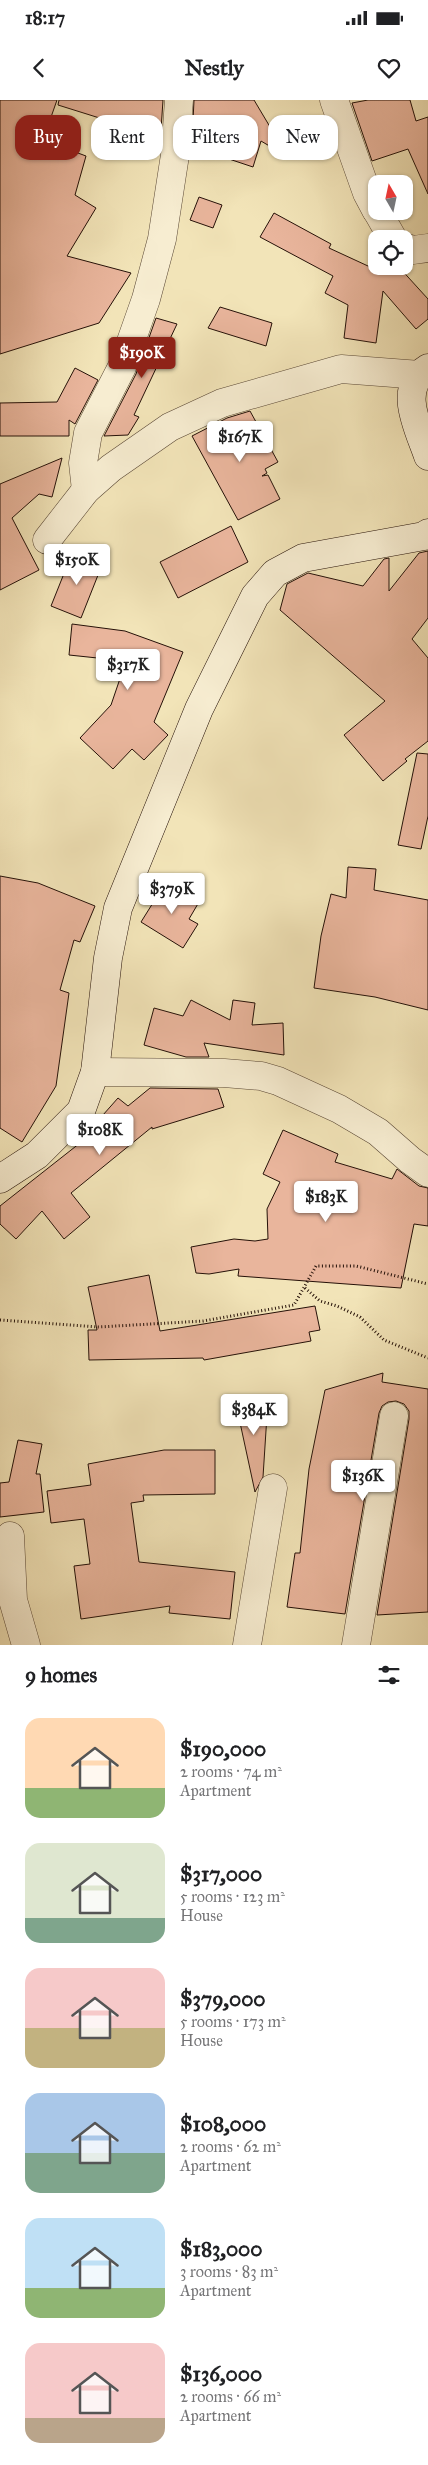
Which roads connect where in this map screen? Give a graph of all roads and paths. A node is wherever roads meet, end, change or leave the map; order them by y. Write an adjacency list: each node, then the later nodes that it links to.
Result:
1 (179, 100): 8 (street)
2 (338, 101): 3 (street)
3 (368, 193)
4 (428, 248): 5 (street)
5 (413, 250)
6 (424, 372): 7 (street); 8 (street)
7 (428, 456)
8 (86, 490): 10 (street)
9 (428, 534): 11 (street)
10 (47, 540)
11 (95, 1072): 12 (street); 13 (street)
12 (428, 1173)
13 (0, 1179)
14 (428, 1284): 15 (path)
15 (305, 1288): 16 (path); 17 (path)
16 (0, 1320)
17 (428, 1358)
18 (394, 1416): 24 (street)
19 (273, 1488): 23 (street)
20 (10, 1536): 21 (street)
21 (7, 1597): 22 (street)
22 (26, 1645)
23 (247, 1645)
24 (356, 1645)

